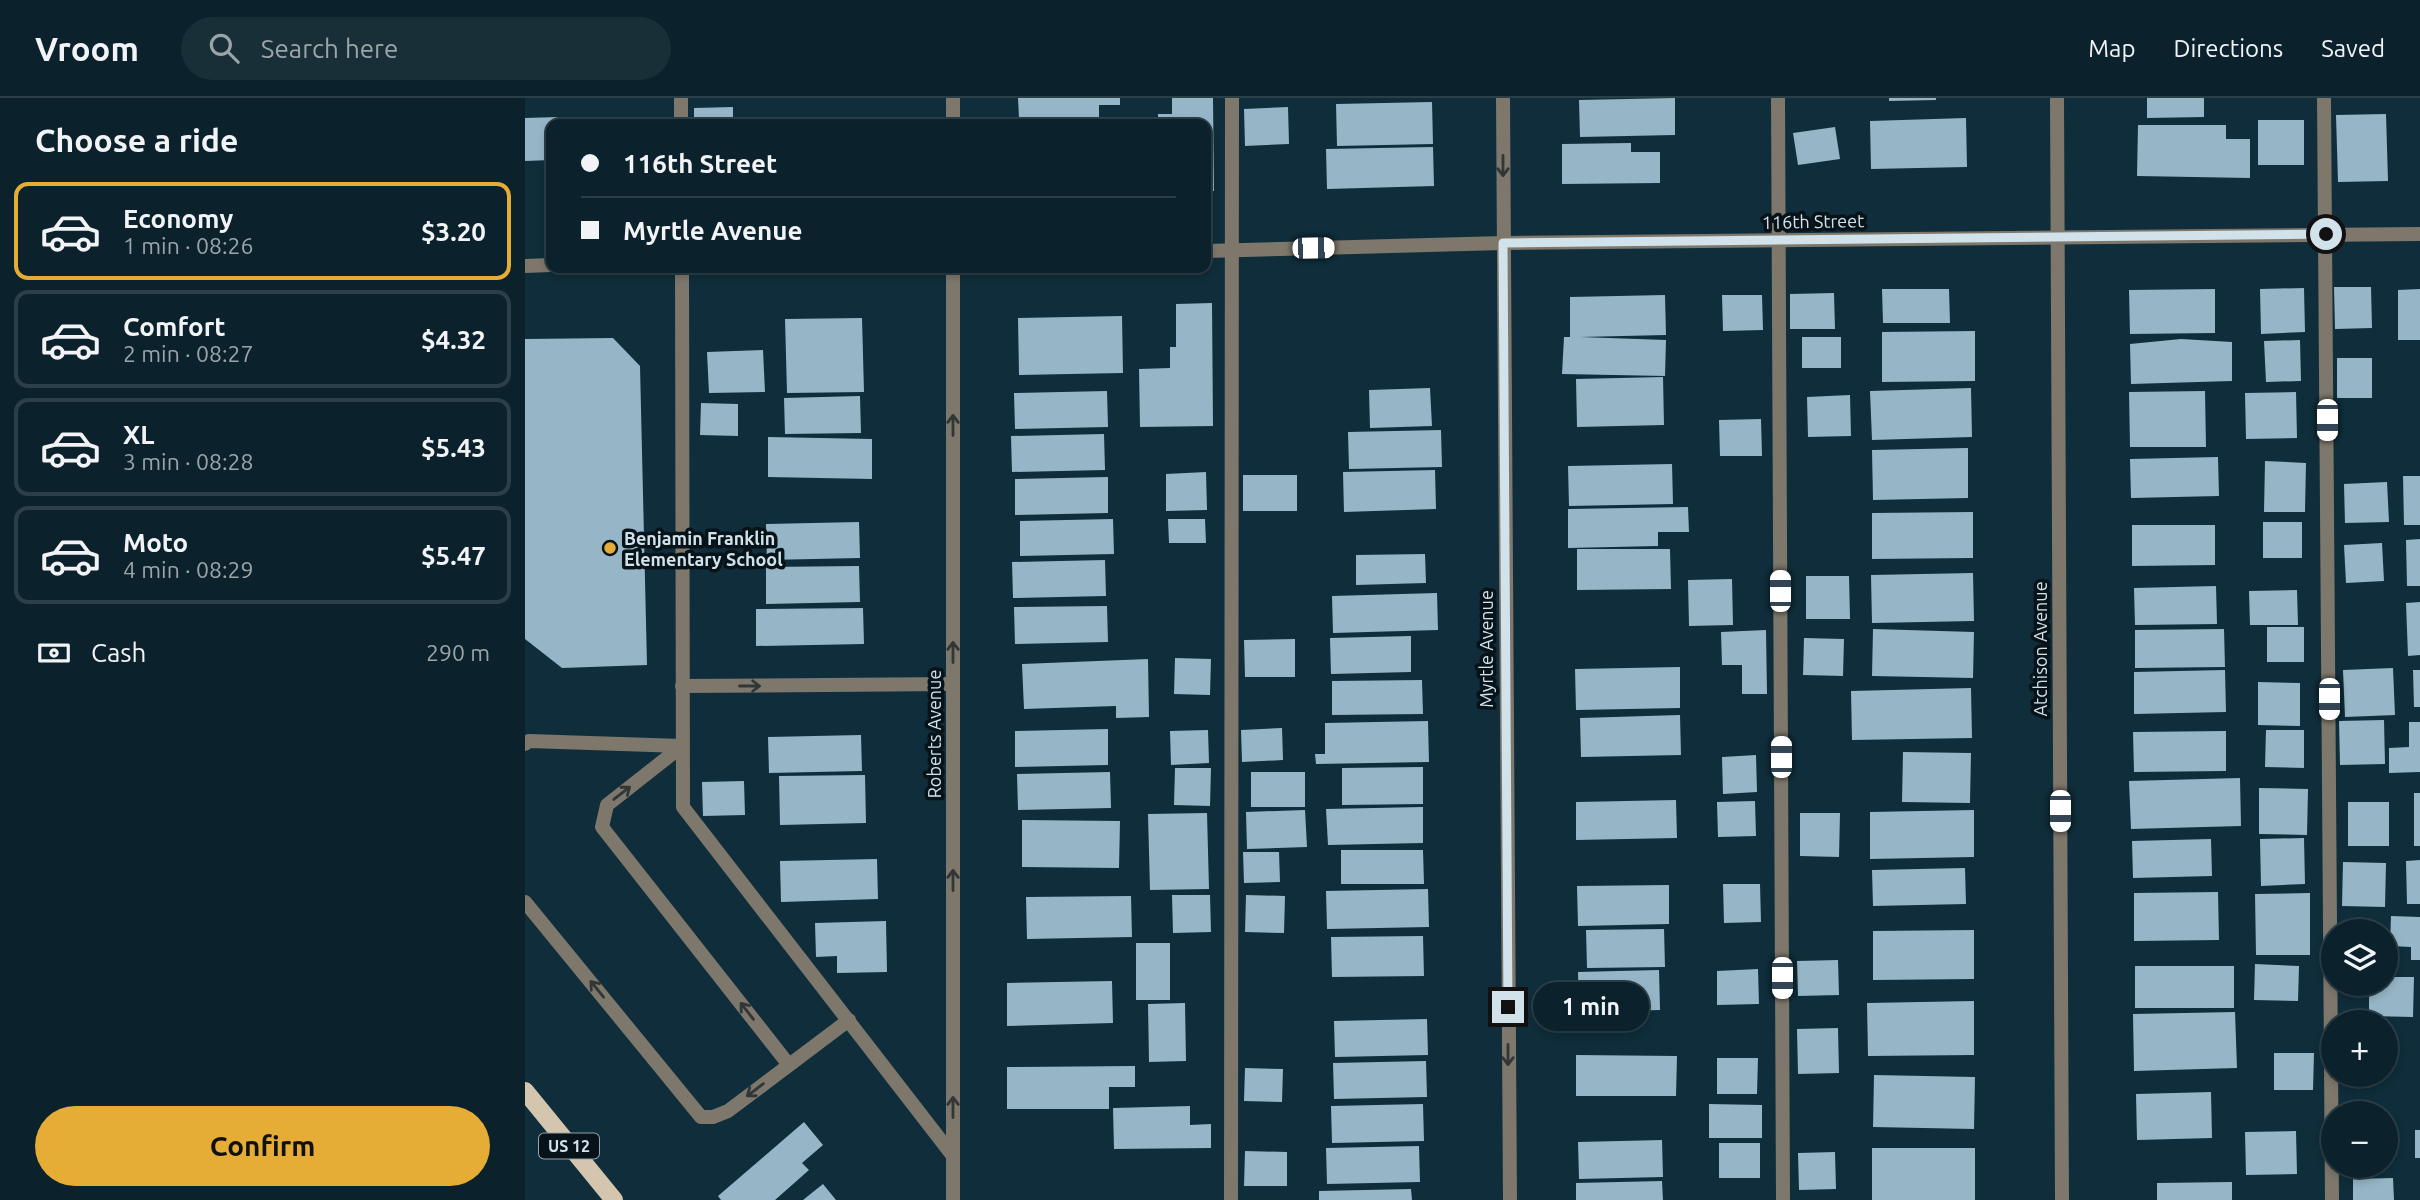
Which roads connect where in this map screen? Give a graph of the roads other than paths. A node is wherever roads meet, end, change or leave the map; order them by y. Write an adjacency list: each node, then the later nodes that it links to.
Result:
1 (681, 98): 8 (street)
2 (953, 98): 9 (street)
3 (1232, 98): 15 (street)
4 (1503, 98): 14 (street, Myrtle Avenue, one-way to 14)
5 (1778, 98): 13 (street)
6 (2057, 98): 12 (street, Atchison Avenue)
7 (2324, 98): 10 (street)
8 (681, 119)
9 (953, 119)
10 (2326, 234): 11 (street, 116th Street); 12 (street, 116th Street); 36 (street)
11 (2420, 234)
12 (2057, 237): 13 (street, 116th Street); 35 (street, Atchison Avenue)
13 (1779, 241): 14 (street, 116th Street); 34 (street)
14 (1503, 243): 15 (street, 116th Street); 33 (street, Myrtle Avenue, one-way to 33)
15 (1232, 250): 16 (street, 116th Street); 32 (street)
16 (1211, 251)
17 (546, 265): 18 (street)
18 (525, 266)
19 (682, 273): 22 (street)
20 (953, 273): 21 (street, Roberts Avenue, one-way to 20)
21 (953, 684): 22 (street, one-way to 21); 29 (street, Roberts Avenue, one-way to 21)
22 (682, 686): 24 (street)
23 (525, 744): 24 (street)
24 (682, 746): 26 (street); 27 (street, one-way to 24)
25 (525, 902): 27 (street, one-way to 25)
26 (849, 1020): 27 (street); 29 (street)
27 (789, 1065)
28 (525, 1091): 30 (main road, US 12)
29 (953, 1156): 31 (street, Roberts Avenue)
30 (614, 1200)
31 (953, 1200)
32 (1231, 1200)
33 (1510, 1200)
34 (1783, 1200)
35 (2062, 1200)
36 (2332, 1200)

